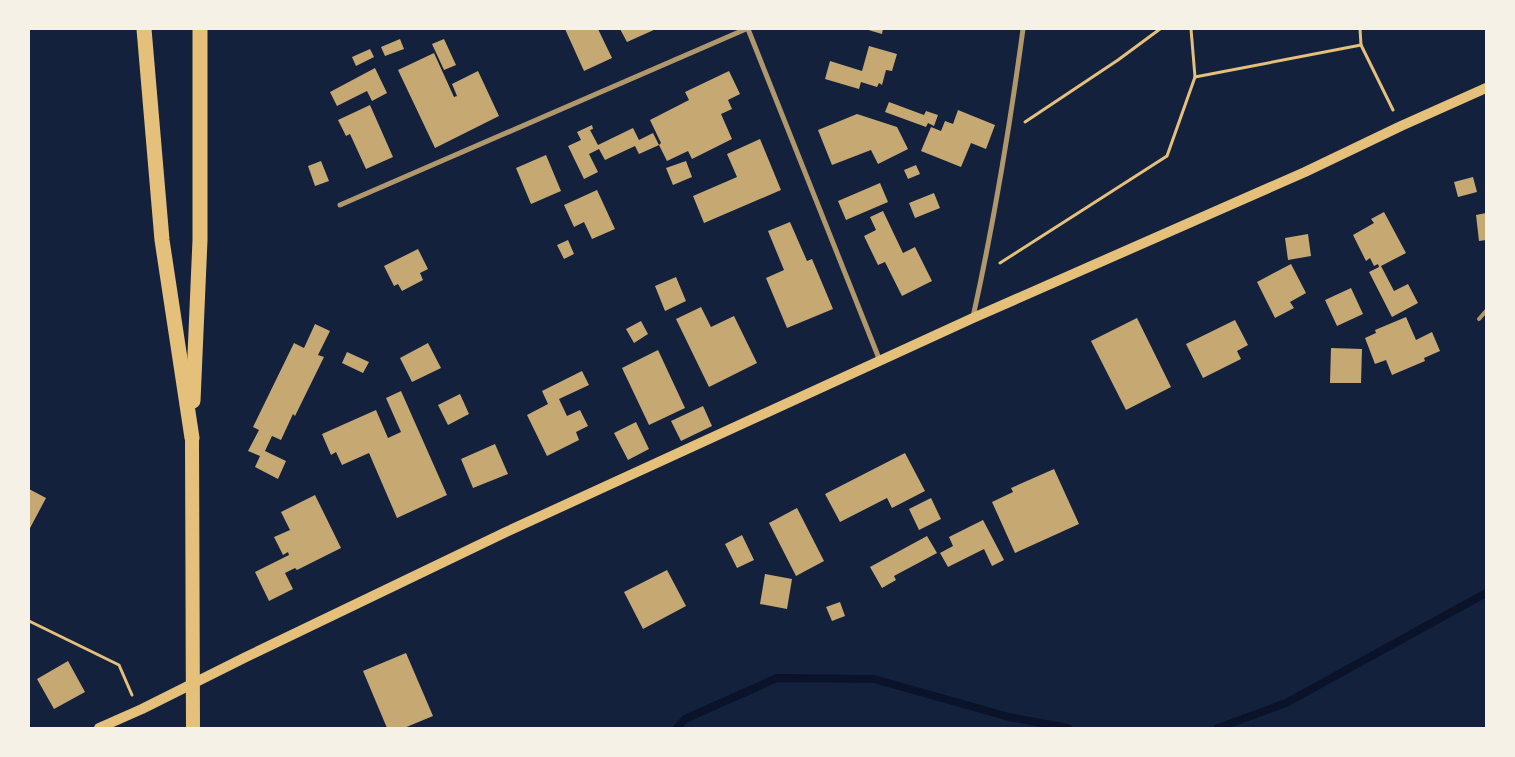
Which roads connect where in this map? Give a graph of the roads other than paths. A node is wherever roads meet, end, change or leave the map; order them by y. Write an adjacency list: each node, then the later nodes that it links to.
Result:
1 (144, 29): 11 (highway)
2 (200, 29): 11 (highway)
3 (747, 29): 6 (street); 10 (street)
4 (1023, 29): 8 (street)
5 (1486, 88): 8 (main road)
6 (340, 205)
7 (1486, 311): 9 (lane)
8 (973, 318): 10 (main road)
9 (1478, 319)
10 (880, 361): 12 (main road)
11 (192, 438): 13 (highway)
12 (99, 728)
13 (193, 728)

